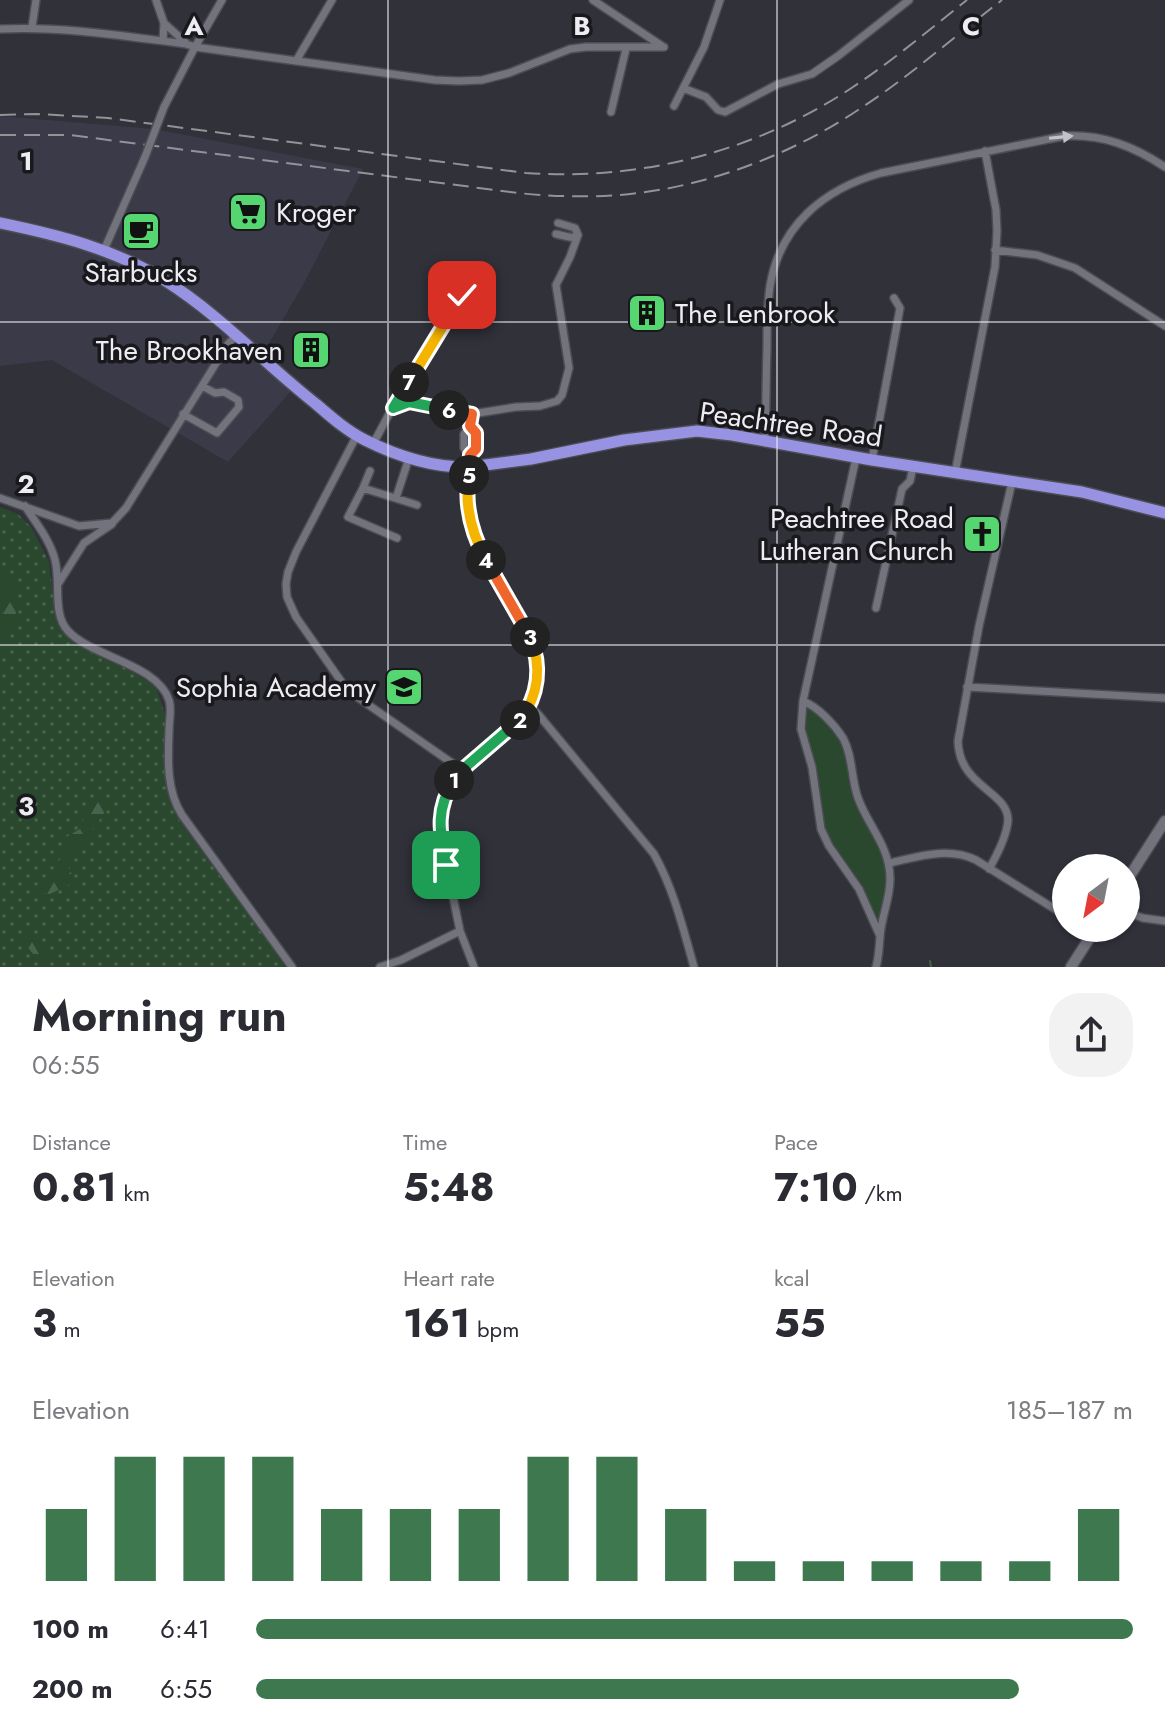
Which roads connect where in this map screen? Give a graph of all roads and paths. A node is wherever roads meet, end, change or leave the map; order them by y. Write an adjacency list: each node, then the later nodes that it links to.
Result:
1 (36, 0): 9 (street)
2 (156, 0): 8 (street)
3 (222, 0): 13 (street)
4 (332, 0): 15 (street)
5 (593, 0): 14 (street)
6 (720, 0): 16 (street)
7 (909, 0): 16 (street)
8 (164, 23): 11 (street); 12 (street)
9 (32, 27): 10 (street); 11 (street)
10 (0, 29)
11 (163, 41): 12 (street)
12 (186, 44): 13 (street)
13 (195, 47): 15 (street); 23 (street, bridge)
14 (626, 49): 15 (street); 18 (street)
15 (296, 61)
16 (683, 88): 17 (street)
17 (674, 106)
18 (611, 112)
19 (985, 151): 20 (street, one-way to 20); 24 (street); 34 (street)
20 (1165, 167)
21 (0, 223): 23 (highway, Peachtree Road)
22 (578, 235): 22 (street); 32 (street)
23 (104, 250): 28 (highway, Peachtree Road)
24 (995, 250): 27 (street); 42 (street)
25 (474, 278): 30 (street)
26 (894, 298): 38 (street)
27 (1165, 326)
28 (236, 336): 29 (street); 33 (highway, Peachtree Road)
29 (202, 386): 31 (street); 31 (street)
30 (393, 408): 32 (street); 35 (street)
31 (183, 414): 50 (street)
32 (472, 414): 39 (street)
33 (357, 435): 35 (highway, Peachtree Road); 58 (street)
34 (765, 441): 37 (highway, Peachtree Road); 39 (highway, Peachtree Road)
35 (373, 444): 36 (highway, Peachtree Road)
36 (409, 458): 39 (highway, Peachtree Road); 46 (street)
37 (856, 458): 38 (highway, Peachtree Road); 56 (street)
38 (872, 460): 40 (highway, Peachtree Road)
39 (470, 461): 57 (street)
40 (913, 467): 42 (highway, Peachtree Road); 53 (street)
41 (370, 471): 44 (street)
42 (955, 473): 43 (highway, Peachtree Road)
43 (1012, 482): 49 (highway, Peachtree Road); 54 (street)
44 (363, 488): 46 (street); 51 (street)
45 (0, 498): 48 (street)
46 (396, 498): 47 (street)
47 (417, 505)
48 (25, 506): 50 (street); 52 (street)
49 (1165, 513)
50 (112, 523): 52 (street)
51 (397, 538)
52 (58, 584): 69 (street)
53 (876, 608)
54 (967, 687): 55 (street); 62 (street)
55 (1165, 698)
56 (803, 701): 61 (street); 67 (street)
57 (529, 706): 58 (street); 72 (street)
58 (462, 770): 66 (street)
59 (1165, 821): 60 (main road)
60 (1140, 860)
61 (889, 863): 62 (street); 67 (street)
62 (989, 869): 63 (street)
63 (1052, 907)
64 (1140, 917): 65 (street)
65 (1165, 921)
66 (460, 931): 70 (street); 71 (street)
67 (880, 936): 73 (street)
68 (1085, 942): 74 (main road)
69 (292, 967)
70 (380, 967)
71 (474, 967)
72 (694, 967)
73 (876, 967)
74 (1071, 967)

